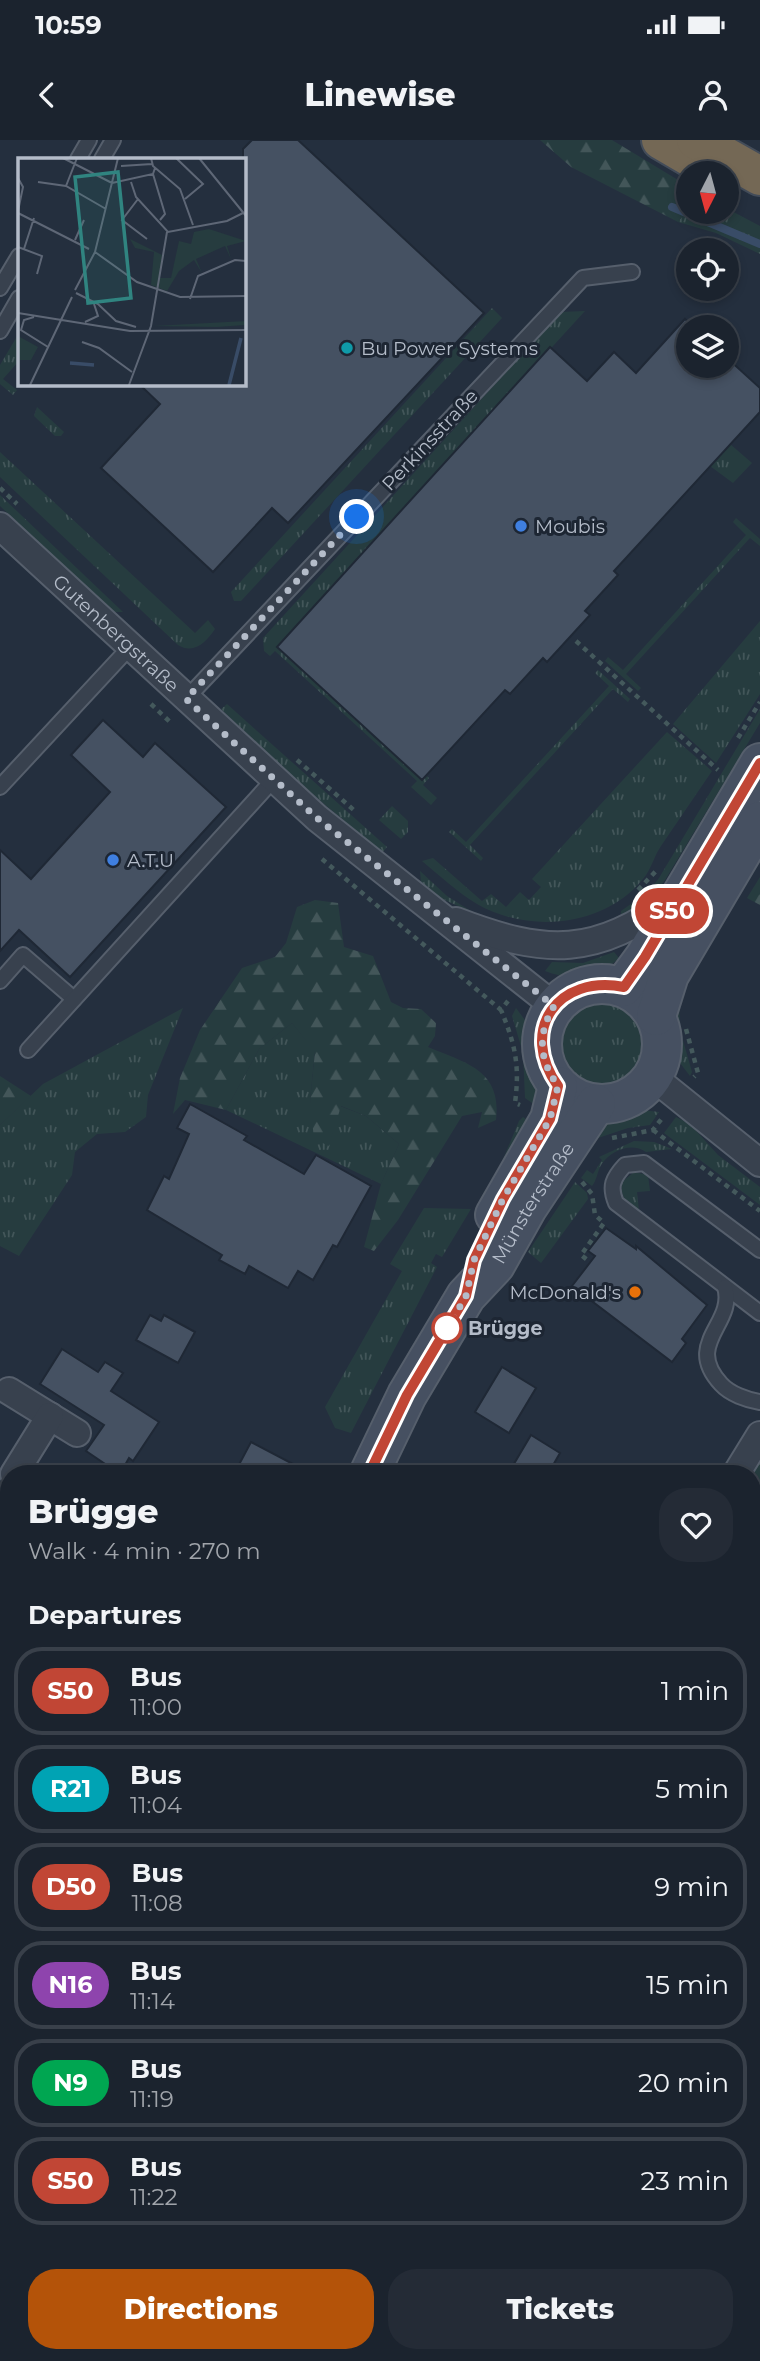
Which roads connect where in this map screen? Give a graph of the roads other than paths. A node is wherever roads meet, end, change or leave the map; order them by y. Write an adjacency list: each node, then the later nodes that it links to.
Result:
1 (89, 140): 5 (lane)
2 (113, 140): 6 (lane)
3 (661, 140): 7 (highway)
4 (696, 140): 8 (highway)
5 (79, 158)
6 (103, 158)
7 (697, 161)
8 (760, 176)
9 (739, 186): 10 (highway)
10 (760, 198)
11 (18, 258): 13 (lane)
12 (632, 272): 18 (lane, Perkinsstraße)
13 (0, 288)
14 (18, 300): 15 (lane)
15 (0, 331)
16 (0, 526): 17 (street, Gutenbergstraße)
17 (130, 647): 18 (street, Gutenbergstraße); 21 (lane)
18 (186, 699): 20 (street, Gutenbergstraße)
19 (739, 757): 23 (main road)
20 (274, 779): 24 (street, Gutenbergstraße); 27 (lane)
21 (0, 787)
22 (760, 821): 29 (main road)
23 (684, 891): 24 (street); 26 (main road)
24 (435, 913): 28 (street, Gutenbergstraße)
25 (0, 982): 27 (lane)
26 (624, 987): 28 (main road); 29 (main road)
27 (74, 999): 30 (lane)
28 (554, 1006): 32 (main road)
29 (671, 1020): 31 (main road)
30 (27, 1050)
31 (666, 1086): 32 (main road); 33 (street)
32 (561, 1114): 43 (main road, Münsterstraße)
33 (760, 1163)
34 (760, 1250): 35 (lane)
35 (725, 1287): 36 (lane); 38 (lane)
36 (760, 1313)
37 (9, 1391): 39 (street)
38 (760, 1402)
39 (50, 1416): 40 (street); 42 (street)
40 (77, 1433)
41 (760, 1436): 44 (street)
42 (19, 1465)
43 (373, 1465)
44 (742, 1465)

